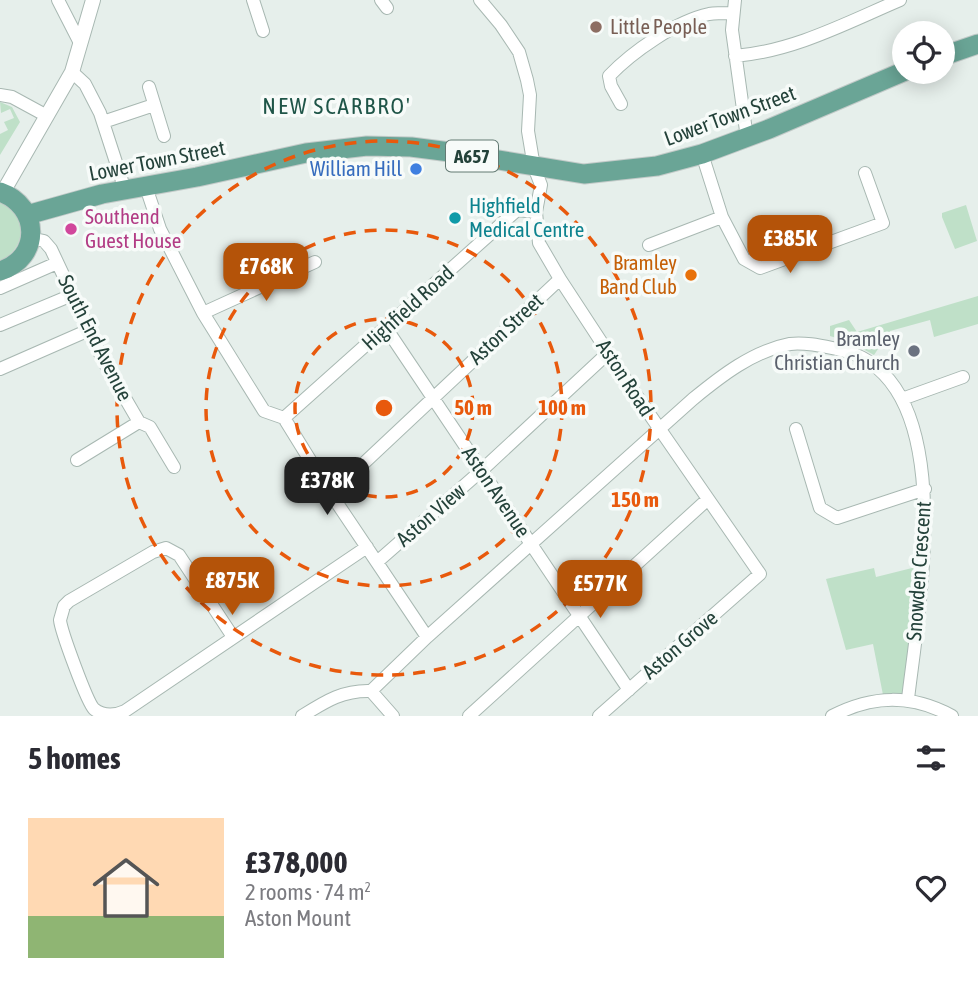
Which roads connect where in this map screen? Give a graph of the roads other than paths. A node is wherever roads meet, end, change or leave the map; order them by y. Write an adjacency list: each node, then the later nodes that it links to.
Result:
1 (58, 0): 8 (street)
2 (93, 0): 8 (street)
3 (253, 0): 7 (street)
4 (480, 0): 23 (street, Aston Road)
5 (901, 0): 11 (street)
6 (733, 6): 11 (street); 16 (street)
7 (263, 31)
8 (80, 43): 12 (street)
9 (978, 44): 10 (main road)
10 (955, 52)
11 (734, 56): 21 (street)
12 (72, 72): 18 (street); 19 (street)
13 (892, 77): 21 (main road, Lower Town Street / A657)
14 (149, 87): 17 (street)
15 (0, 95): 18 (street)
16 (621, 104)
17 (154, 105): 19 (street); 20 (street)
18 (47, 116): 27 (street)
19 (103, 122): 26 (street)
20 (164, 136)
21 (747, 138): 22 (main road, Lower Town Street / A657)
22 (702, 154): 23 (main road, Lower Town Street / A657); 30 (street)
23 (534, 167): 25 (main road, Lower Town Street / A657); 28 (street, Aston Road)
24 (865, 173): 30 (street)
25 (146, 187): 26 (main road, Lower Town Street / A657); 39 (street)
26 (125, 190): 29 (main road, Lower Town Street / A657)
27 (1, 192): 29 (main road)
28 (536, 212): 36 (street, Aston Road); 41 (street, Highfield Road)
29 (27, 215): 31 (main road)
30 (722, 217): 32 (street)
31 (30, 238): 34 (street, South End Avenue); 35 (main road)
32 (649, 245)
33 (315, 262): 39 (street)
34 (57, 263): 37 (street); 38 (street, South End Avenue)
35 (0, 271)
36 (560, 279): 43 (street, Aston Road); 46 (street, Aston Street)
37 (0, 288)
38 (72, 295): 40 (street); 42 (street, South End Avenue)
39 (203, 313): 48 (street)
40 (1, 325)
41 (386, 328): 46 (street, Aston Avenue); 48 (street, Highfield Road)
42 (89, 330): 44 (street); 49 (street, South End Avenue)
43 (608, 353): 50 (street, Aston Road); 54 (street, Aston View)
44 (0, 369)
45 (962, 377): 47 (street)
46 (433, 397): 54 (street, Aston Avenue); 56 (street, Aston Street)
47 (902, 399): 50 (street, Snowden Crescent); 55 (street, Snowden Crescent)
48 (285, 418): 56 (street)
49 (139, 422): 52 (street, South End Avenue); 53 (street)
50 (659, 429): 57 (street, Aston Road); 58 (street, Snowden Crescent)
51 (796, 429): 55 (street)
52 (77, 460)
53 (174, 467)
54 (482, 471): 58 (street, Aston Avenue); 60 (street, Aston View)
55 (925, 489): 67 (street, Snowden Crescent)
56 (331, 494): 59 (street)
57 (708, 499): 61 (street, Aston Road); 62 (street)
58 (531, 544): 62 (street, Aston Avenue); 64 (street, Snowden Crescent)
59 (367, 547): 60 (street); 63 (street)
60 (377, 562): 64 (street)
61 (760, 574): 65 (street, Aston Grove)
62 (579, 616): 65 (street, Aston Avenue); 71 (street)
63 (233, 637): 68 (street); 68 (street)
64 (427, 637): 66 (street, Snowden Crescent)
65 (629, 690): 72 (street, Aston Grove)
66 (371, 691): 69 (street); 70 (street)
67 (908, 699): 73 (street); 74 (street)
68 (106, 716)
69 (302, 716)
70 (393, 716)
71 (469, 716)
72 (599, 716)
73 (832, 716)
74 (952, 716)

